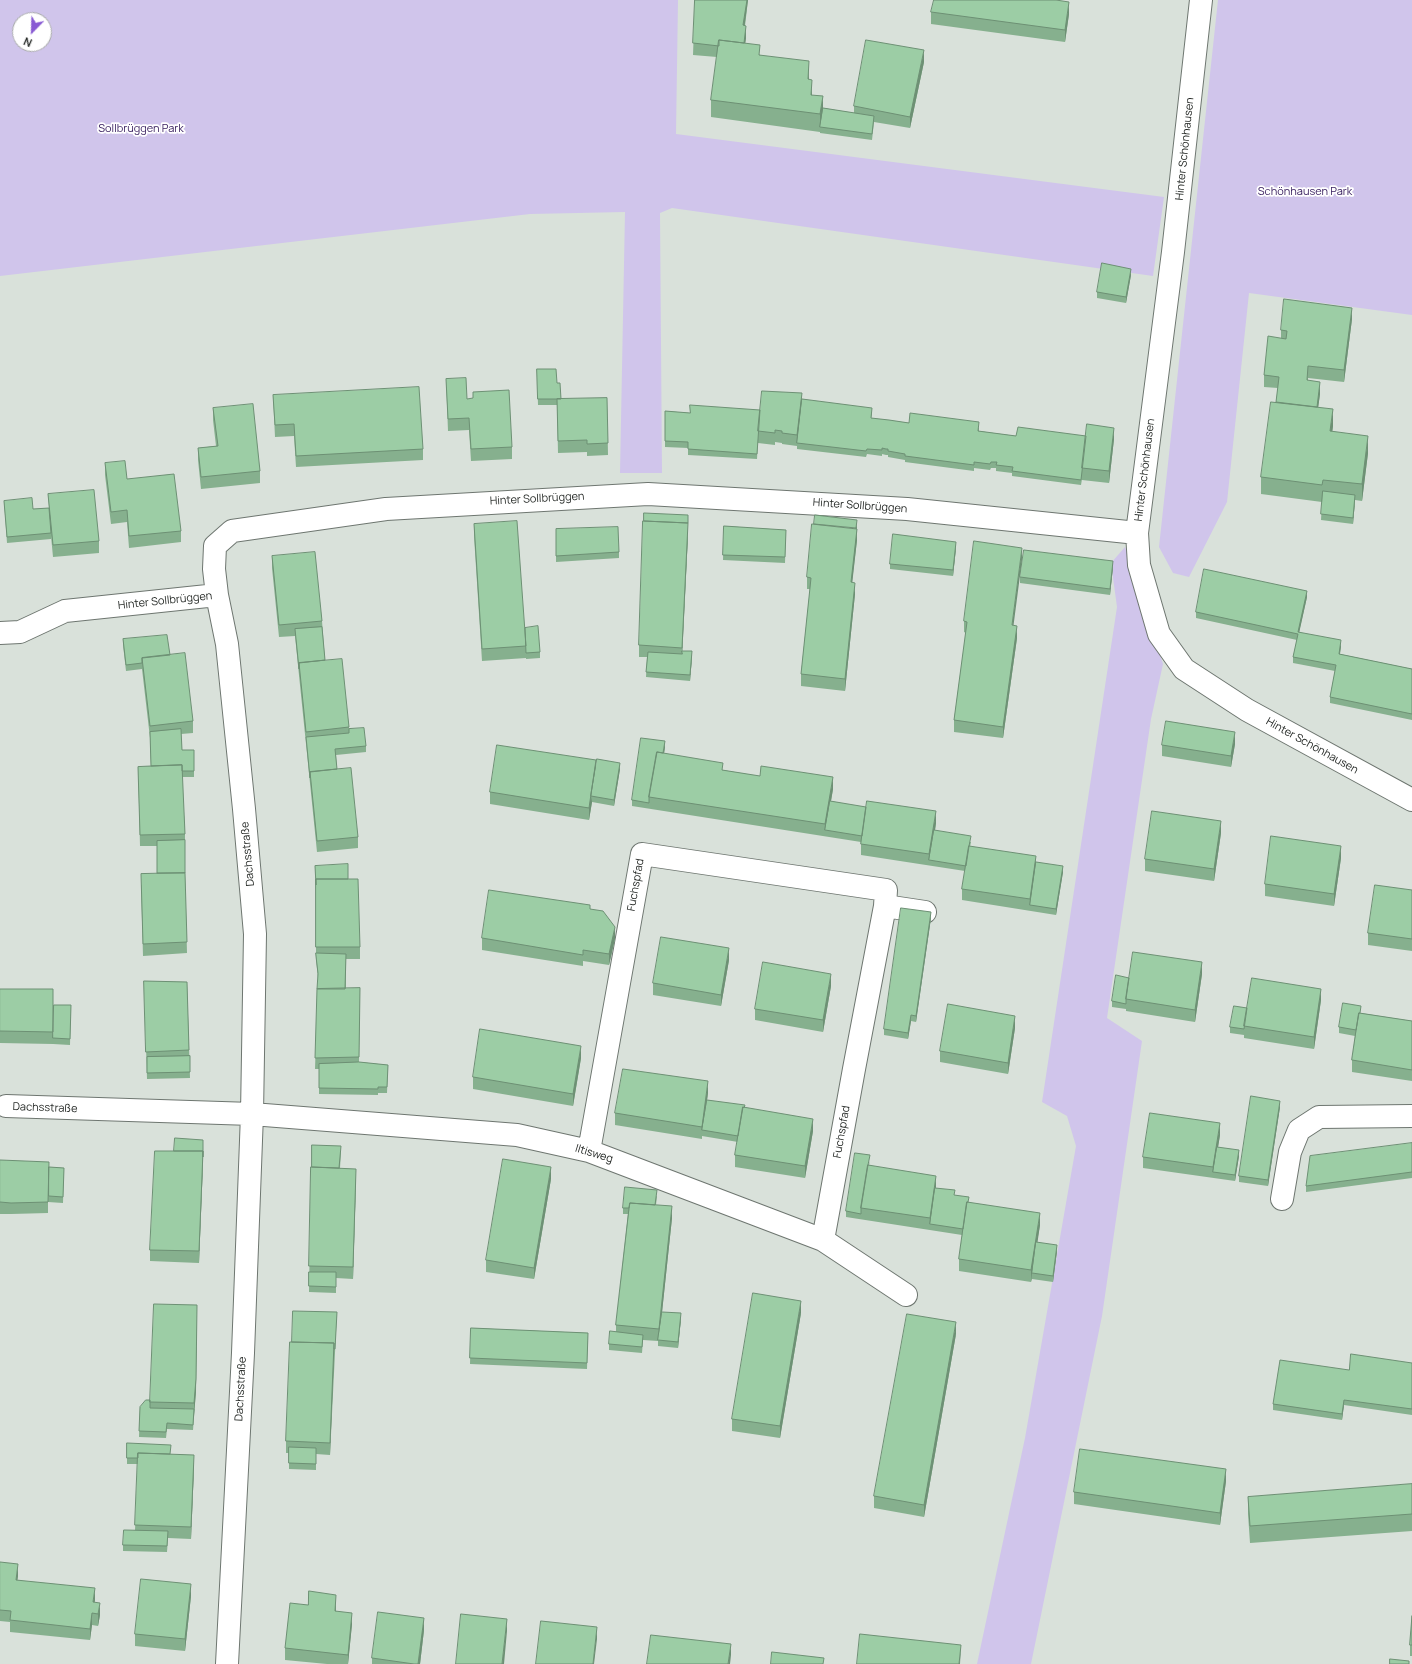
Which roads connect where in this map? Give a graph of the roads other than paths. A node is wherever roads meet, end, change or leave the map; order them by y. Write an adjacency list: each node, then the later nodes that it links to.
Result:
1 (1202, 0): 2 (street, Hinter Schönhausen)
2 (1137, 533): 3 (street, Hinter Sollbrüggen); 5 (street, Hinter Schönhausen)
3 (217, 595): 4 (street, Hinter Sollbrüggen); 9 (street, Dachsstraße)
4 (0, 633)
5 (1412, 800)
6 (885, 906): 7 (street); 11 (street, Fuchspfad); 13 (street, Fuchspfad)
7 (925, 912)
8 (6, 1106): 9 (street, Dachsstraße)
9 (252, 1114): 11 (street, Iltisweg); 15 (street, Dachsstraße)
10 (1412, 1116): 12 (street)
11 (589, 1151): 13 (street, Iltisweg)
12 (1282, 1199)
13 (823, 1240): 14 (street, Iltisweg)
14 (906, 1295)
15 (227, 1664)

